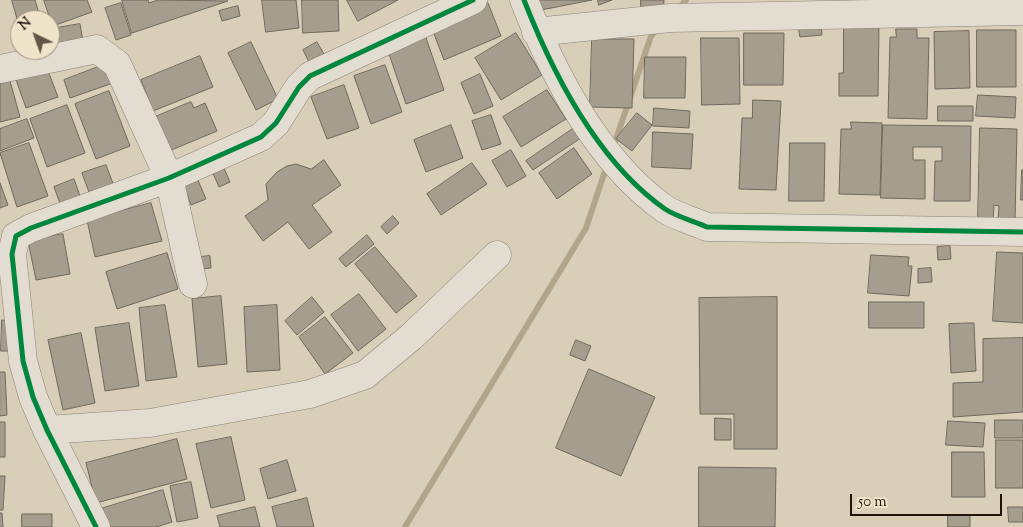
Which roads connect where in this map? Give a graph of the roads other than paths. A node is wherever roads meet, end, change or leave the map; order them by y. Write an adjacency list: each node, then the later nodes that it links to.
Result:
1 (473, 0): 6 (street)
2 (524, 0): 4 (street)
3 (1023, 11): 4 (street)
4 (536, 32): 7 (street)
5 (0, 69): 6 (street)
6 (169, 178): 9 (street); 10 (street)
7 (1023, 232)
8 (497, 255): 11 (street)
9 (193, 284)
10 (12, 361): 11 (street)
11 (46, 430): 12 (street)
12 (96, 527)

